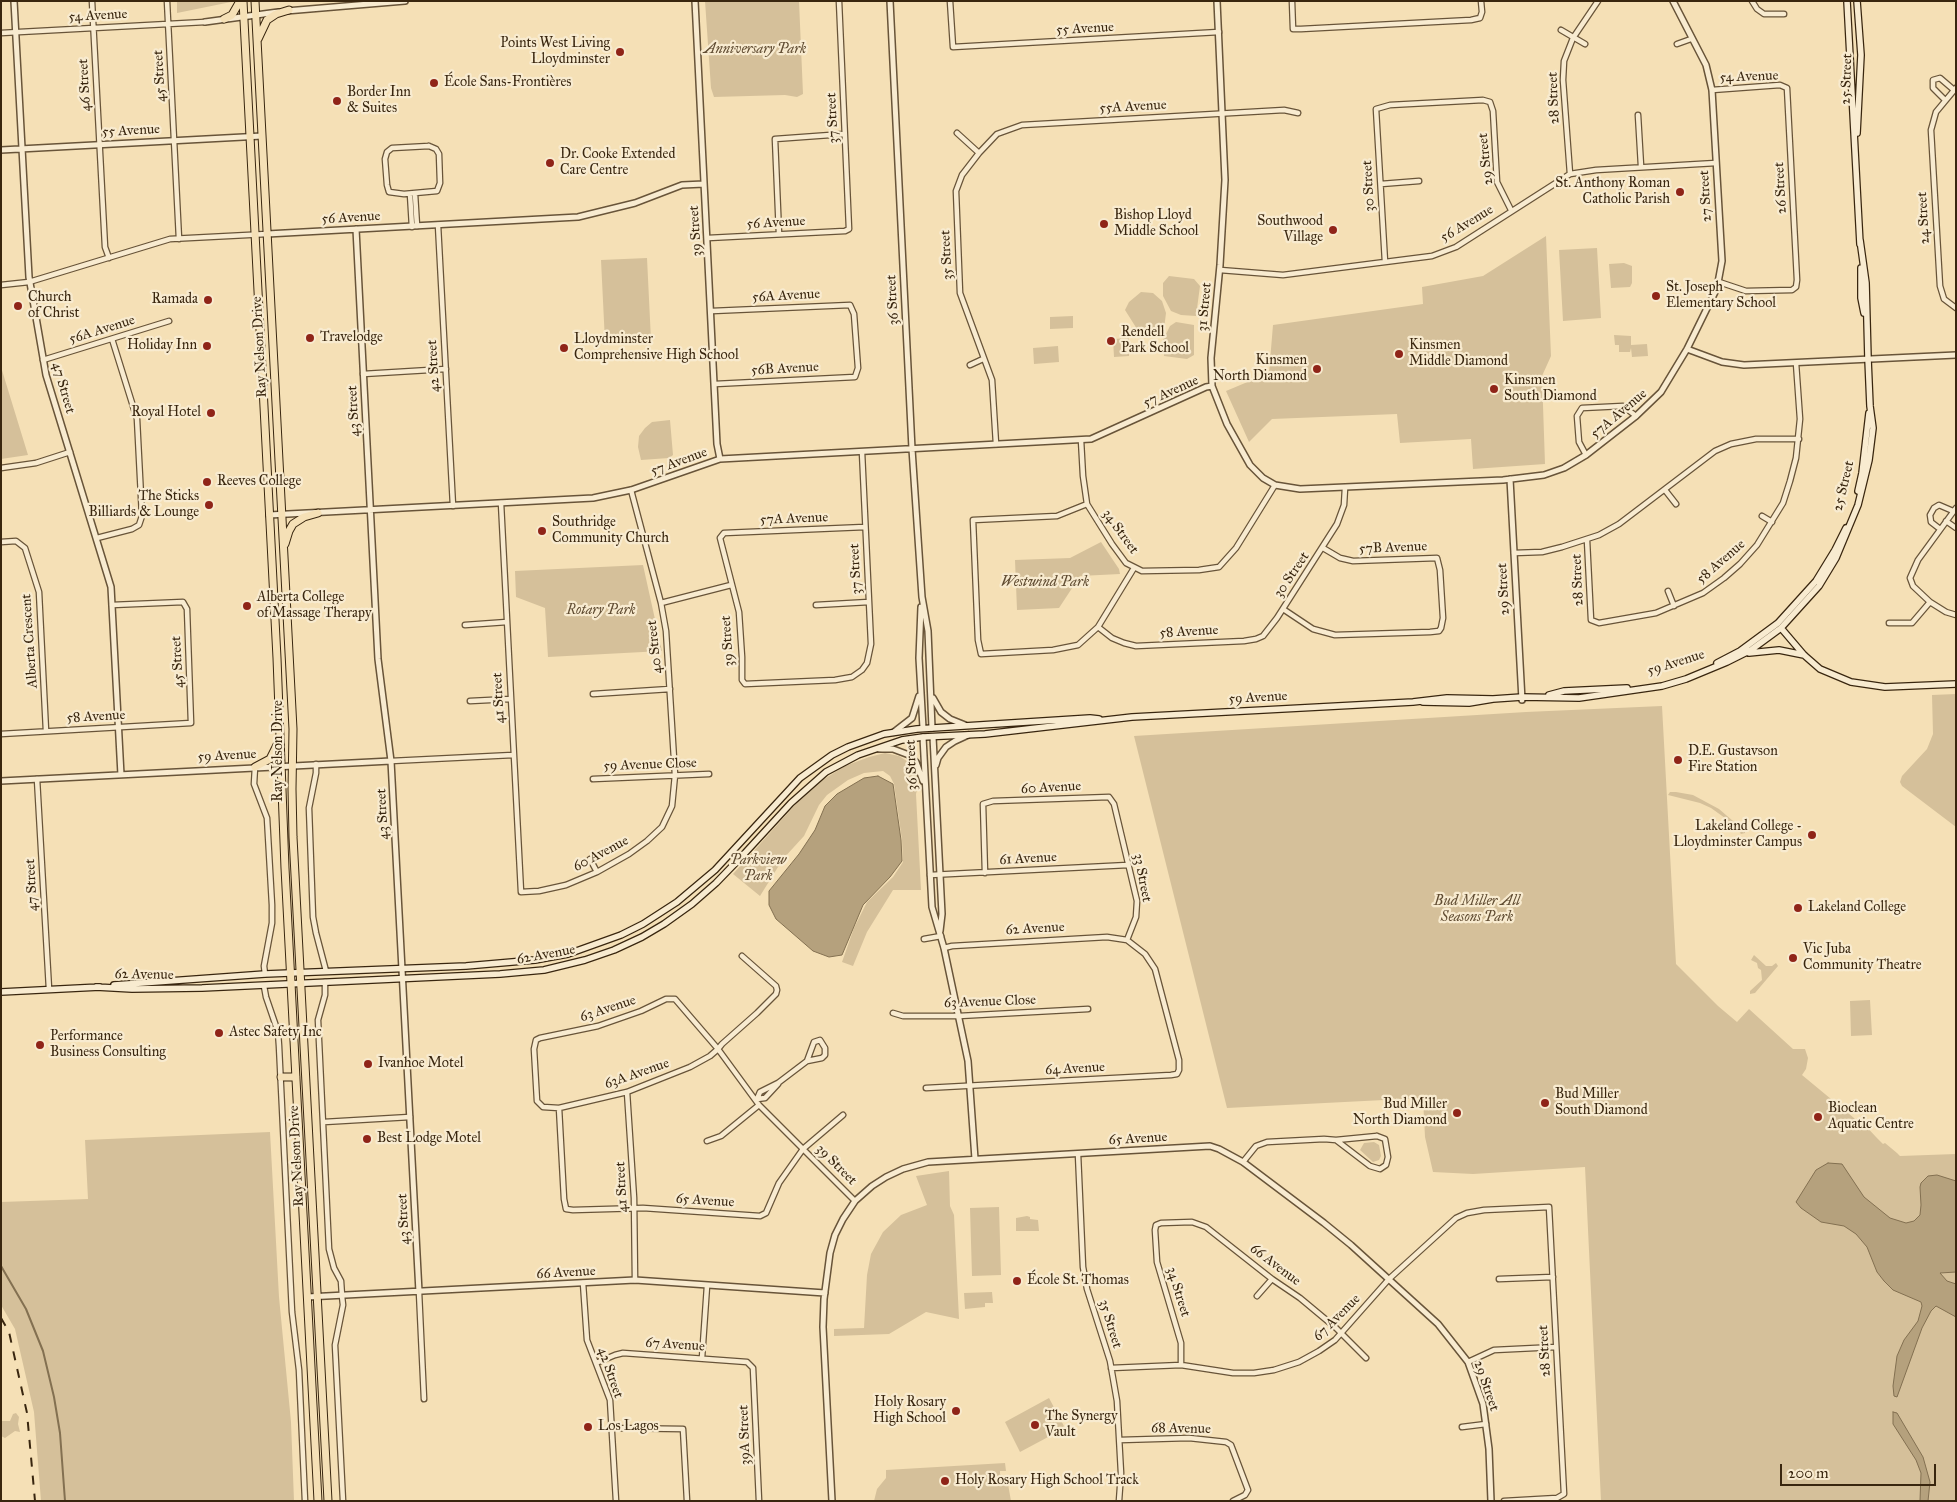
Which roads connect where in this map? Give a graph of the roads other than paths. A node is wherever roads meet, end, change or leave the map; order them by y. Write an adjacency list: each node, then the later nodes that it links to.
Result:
1 (14, 1): 28 (street, 47 Street)
2 (92, 1): 26 (street, 46 Street)
3 (167, 1): 25 (street, 45 Street)
4 (241, 1): 22 (highway, Ray Nelson Drive); 23 (highway)
5 (255, 1): 21 (highway, Ray Nelson Drive)
6 (405, 1): 19 (street, 54 Avenue)
7 (695, 1): 58 (street, 39 Street)
8 (839, 1): 45 (street, 37 Street)
9 (890, 1): 98 (street, 36 Street)
10 (950, 1): 29 (street, 55 Avenue)
11 (1217, 1): 29 (street, 31 Street)
12 (1292, 1): 13 (street)
13 (1481, 1)
14 (1598, 1): 31 (street, 28 Street)
15 (1673, 1): 32 (street, 27 Street)
16 (1752, 1): 20 (street)
17 (1847, 1): 53 (main road, 25 Street)
18 (1857, 1): 53 (main road, 25 Street)
19 (289, 10): 21 (street, 54 Avenue); 33 (highway)
20 (1784, 14)
21 (255, 15): 22 (street, 54 Avenue); 33 (highway, Ray Nelson Drive)
22 (244, 16): 23 (street, 54 Avenue); 46 (highway, Ray Nelson Drive)
23 (224, 19): 24 (street, 54 Avenue)
24 (205, 22): 25 (street, 54 Avenue)
25 (168, 24): 26 (street, 54 Avenue); 48 (street, 45 Street)
26 (94, 28): 28 (street, 54 Avenue); 49 (street, 46 Street)
27 (1561, 30): 31 (street)
28 (15, 32): 30 (street, 54 Avenue); 50 (street, 47 Street)
29 (1218, 32): 41 (street, 31 Street)
30 (1, 33)
31 (1573, 38): 34 (street); 56 (street, 28 Street)
32 (1691, 39): 35 (street); 38 (street, 27 Street)
33 (257, 42): 47 (highway, Ray Nelson Drive)
34 (1585, 44)
35 (1677, 44)
36 (1786, 88): 38 (street, 54 Avenue); 75 (street, 26 Street)
37 (1955, 89): 39 (street); 39 (street)
38 (1712, 90): 54 (street, 27 Street)
39 (1945, 100): 77 (street, 24 Street)
40 (1376, 109): 59 (street, 30 Street); 61 (street, 29 Street)
41 (1223, 113): 42 (street, 55A Avenue); 52 (street, 55A Avenue); 73 (street, 31 Street)
42 (1298, 113)
43 (1638, 115): 55 (street)
44 (957, 133): 52 (street)
45 (844, 134): 65 (street, 37 Street); 68 (street)
46 (251, 136): 47 (street, 55 Avenue); 48 (street, 55 Avenue); 66 (highway, Ray Nelson Drive)
47 (262, 136): 67 (highway, Ray Nelson Drive)
48 (174, 140): 49 (street, 55 Avenue); 70 (street, 45 Street)
49 (100, 144): 50 (street, 55 Avenue); 71 (street, 46 Street)
50 (22, 149): 51 (street, 55 Avenue); 74 (street, 47 Street)
51 (1, 150)
52 (979, 153): 83 (street, 35 Street)
53 (1856, 158): 85 (main road, 25 Street)
54 (1716, 163): 55 (street, 56 Avenue); 75 (street, 27 Street)
55 (1641, 166): 56 (street, 56 Avenue)
56 (1570, 174): 61 (street, 56 Avenue)
57 (1419, 181): 59 (street)
58 (704, 184): 62 (street, 56 Avenue); 69 (street, 39 Street)
59 (1381, 184): 72 (street, 30 Street)
60 (413, 194): 60 (street); 63 (street)
61 (1511, 210): 72 (street, 56 Avenue)
62 (438, 225): 63 (street, 56 Avenue); 88 (street, 42 Street)
63 (414, 226): 64 (street, 56 Avenue)
64 (356, 229): 67 (street, 56 Avenue); 89 (street, 43 Street)
65 (845, 231): 68 (street, 56 Avenue)
66 (256, 234): 67 (street, 56 Avenue); 70 (street, 56 Avenue); 116 (highway, Ray Nelson Drive)
67 (267, 234): 117 (highway, Ray Nelson Drive)
68 (779, 234): 69 (street, 56 Avenue)
69 (708, 238): 78 (street, 39 Street)
70 (179, 239): 71 (street, 56 Avenue)
71 (109, 258): 74 (street, 56 Avenue)
72 (1385, 262): 73 (street, 56 Avenue)
73 (1220, 270): 92 (street, 31 Street)
74 (29, 282): 76 (street, 56 Avenue); 84 (street, 47 Street)
75 (1719, 282): 81 (street, 27 Street)
76 (1, 285)
77 (1956, 308)
78 (712, 311): 90 (street, 56A Avenue); 91 (street, 39 Street)
79 (169, 321): 80 (street, 56A Avenue)
80 (112, 339): 84 (street, 56A Avenue); 125 (street)
81 (1687, 349): 86 (street); 94 (street, 57A Avenue)
82 (1956, 355): 85 (street)
83 (983, 359): 87 (street); 97 (street, 35 Street)
84 (43, 360): 99 (street, 47 Street)
85 (1868, 360): 86 (street); 93 (main road, 25 Street)
86 (1796, 363): 95 (street)
87 (970, 365)
88 (446, 369): 89 (street); 112 (street, 42 Street)
89 (363, 374): 113 (street, 43 Street)
90 (855, 377): 91 (street, 56B Avenue)
91 (715, 384): 102 (street, 39 Street)
92 (1212, 386): 96 (street, 57 Avenue); 105 (street, 31 Street)
93 (1870, 406): 148 (main road, 25 Street); 148 (main road, 25 Street)
94 (1636, 416): 101 (street, 57A Avenue); 101 (street)
95 (1798, 439): 108 (street); 120 (street, 58 Avenue)
96 (1081, 440): 97 (street, 57 Avenue); 110 (street, 34 Street)
97 (996, 444): 98 (street, 57 Avenue)
98 (912, 449): 100 (street, 57 Avenue); 134 (street, 36 Street)
99 (70, 452): 103 (street); 125 (street, 47 Street)
100 (862, 452): 102 (street, 57 Avenue); 121 (street, 37 Street)
101 (1586, 455): 104 (street, 57A Avenue)
102 (720, 459): 107 (street, 57 Avenue)
103 (1, 468)
104 (1510, 479): 106 (street, 57A Avenue); 130 (street, 29 Street)
105 (1275, 485): 106 (street, 57A Avenue); 131 (street)
106 (1345, 488): 128 (street, 30 Street)
107 (631, 490): 109 (street, 57 Avenue); 137 (street, 40 Street)
108 (1665, 490): 111 (street); 126 (street)
109 (501, 503): 112 (street, 57 Avenue); 145 (street, 41 Street)
110 (1087, 504): 131 (street, 34 Street); 149 (street, 34 Street)
111 (1676, 504)
112 (453, 506): 113 (street, 57 Avenue)
113 (370, 510): 115 (street, 57 Avenue); 177 (street, 43 Street)
114 (1955, 510): 119 (street); 123 (street)
115 (318, 513): 117 (street, 57 Avenue); 129 (highway)
116 (269, 515): 117 (street, 57 Avenue); 171 (highway, Ray Nelson Drive)
117 (281, 515): 129 (highway, Ray Nelson Drive)
118 (1762, 516): 120 (street)
119 (1946, 521): 122 (street); 123 (street)
120 (1772, 522): 140 (street, 58 Avenue)
121 (865, 528): 124 (street, 57A Avenue); 135 (street, 37 Street)
122 (1956, 528)
123 (1940, 529): 136 (street)
124 (724, 533): 132 (street, 39 Street)
125 (97, 538): 138 (street, 47 Street)
126 (1587, 540): 130 (street); 144 (street, 28 Street)
127 (1, 542): 168 (street, Alberta Crescent)
128 (1323, 548): 141 (street, 30 Street); 141 (street, 57B Avenue)
129 (284, 552): 180 (highway, Ray Nelson Drive)
130 (1514, 553): 159 (street, 29 Street)
131 (1134, 568): 149 (street, 34 Street)
132 (731, 586): 137 (street); 152 (street, 39 Street)
133 (1668, 591): 140 (street)
134 (922, 596): 154 (street, 36 Street); 156 (street, 36 Street)
135 (869, 602): 139 (street); 152 (street, 37 Street)
136 (1930, 602): 142 (street); 146 (street)
137 (661, 604): 155 (street, 40 Street)
138 (112, 605): 163 (street, 45 Street); 165 (street, 47 Street)
139 (816, 605)
140 (1674, 606): 144 (street, 58 Avenue)
141 (1283, 609): 143 (street, 30 Street)
142 (1956, 615)
143 (1277, 618): 149 (street, 58 Avenue)
144 (1591, 620)
145 (507, 622): 147 (street); 160 (street, 41 Street)
146 (1889, 623)
147 (465, 625)
148 (1779, 626): 150 (main road); 151 (main road, 59 Avenue); 158 (main road, 59 Avenue)
149 (1098, 627)
150 (1804, 655): 151 (main road); 153 (main road)
151 (1727, 662): 158 (main road, 59 Avenue)
152 (852, 677)
153 (1956, 684)
154 (921, 686): 166 (street, 36 Street); 169 (street)
155 (670, 689): 157 (street); 184 (street, 40 Street)
156 (931, 693): 164 (street); 167 (street, 36 Street)
157 (593, 694)
158 (1564, 695): 159 (main road, 59 Avenue)
159 (1522, 698): 162 (main road, 59 Avenue)
160 (510, 699): 161 (street); 176 (street, 41 Street)
161 (470, 701)
162 (1103, 719): 164 (main road, 59 Avenue); 172 (main road, 59 Avenue)
163 (191, 723): 165 (street, 58 Avenue)
164 (966, 726): 167 (main road, 59 Avenue)
165 (119, 728): 168 (street, 58 Avenue); 183 (street, 47 Street)
166 (923, 728): 167 (main road, 59 Avenue); 169 (main road, 62 Avenue); 174 (main road, 36 Street)
167 (932, 728): 173 (main road, 36 Street)
168 (46, 731): 170 (street, 58 Avenue)
169 (894, 732): 204 (main road, 62 Avenue)
170 (1, 734)
171 (280, 735): 179 (highway, Ray Nelson Drive); 181 (highway)
172 (969, 735): 173 (main road, 59 Avenue); 185 (street)
173 (933, 736): 174 (main road, 59 Avenue); 185 (street, 36 Street)
174 (923, 737): 175 (main road, 62 Avenue); 189 (street, 36 Street)
175 (872, 749): 189 (street); 209 (main road, 62 Avenue)
176 (513, 755): 177 (street, 59 Avenue); 198 (street, 41 Street)
177 (391, 760): 178 (street, 59 Avenue); 204 (street, 43 Street)
178 (316, 764): 180 (street, 59 Avenue); 205 (street)
179 (281, 765): 180 (street, 59 Avenue); 181 (street, 59 Avenue); 207 (highway, Ray Nelson Drive)
180 (292, 765): 206 (highway, Ray Nelson Drive)
181 (255, 767): 183 (street, 59 Avenue); 208 (street)
182 (709, 774): 184 (street, 59 Avenue Close)
183 (121, 775): 186 (street, 59 Avenue)
184 (675, 775): 187 (street, 59 Avenue Close); 191 (street, 40 Street)
185 (934, 778): 197 (street, 36 Street)
186 (37, 779): 188 (street, 59 Avenue); 215 (street, 47 Street)
187 (593, 779)
188 (1, 781)
189 (926, 796): 196 (street, 36 Street)
190 (1109, 797): 193 (street, 33 Street); 195 (street, 60 Avenue)
191 (672, 806): 194 (street, 60 Avenue)
192 (590, 858): 194 (street)
193 (1128, 865): 195 (street, 61 Avenue); 201 (street, 33 Street)
194 (597, 872): 198 (street, 60 Avenue)
195 (985, 873): 197 (street, 61 Avenue)
196 (930, 875): 197 (street, 61 Avenue); 199 (street, 36 Street)
197 (940, 875): 199 (street, 36 Street)
198 (521, 892)
199 (940, 934): 200 (street); 202 (street, 36 Street)
200 (924, 939)
201 (1127, 940): 202 (street, 62 Avenue); 225 (street, 64 Avenue)
202 (944, 948): 220 (street, 36 Street)
203 (742, 956): 221 (street, 63A Avenue)
204 (402, 967): 205 (main road, 62 Avenue); 209 (street, 43 Street)
205 (326, 971): 206 (main road, 62 Avenue)
206 (301, 972): 207 (main road, 62 Avenue); 212 (highway, Ray Nelson Drive)
207 (291, 973): 208 (main road, 62 Avenue); 211 (highway, Ray Nelson Drive)
208 (265, 974): 214 (main road, 62 Avenue)
209 (403, 977): 210 (main road, 62 Avenue); 232 (street, 43 Street)
210 (325, 982): 212 (main road, 62 Avenue); 233 (street)
211 (291, 984): 212 (main road, 62 Avenue); 213 (main road, 62 Avenue); 224 (highway, Ray Nelson Drive)
212 (302, 984): 256 (highway, Ray Nelson Drive)
213 (264, 986): 214 (main road, 62 Avenue); 223 (street)
214 (96, 987): 215 (main road, 62 Avenue)
215 (49, 989): 216 (main road, 62 Avenue)
216 (1, 992)
217 (680, 1003): 221 (street, 39 Street); 230 (street, 63 Avenue)
218 (1088, 1009): 220 (street, 63 Avenue Close)
219 (893, 1013): 220 (street, 63 Avenue Close)
220 (958, 1016): 225 (street, 36 Street)
221 (718, 1050): 227 (street, 63A Avenue); 228 (street, 39 Street)
222 (807, 1061): 222 (street); 228 (street)
223 (281, 1077): 224 (highway); 271 (street)
224 (296, 1077): 255 (highway, Ray Nelson Drive)
225 (971, 1086): 226 (street); 238 (street, 36 Street)
226 (926, 1088)
227 (627, 1092): 230 (street, 63A Avenue); 242 (street, 41 Street)
228 (757, 1100): 229 (street, 39 Street)
229 (759, 1105): 235 (street); 236 (street, 39 Street)
230 (559, 1108): 242 (street, 65 Avenue)
231 (843, 1116): 236 (street)
232 (410, 1118): 233 (street); 251 (street, 43 Street)
233 (324, 1122): 253 (street)
234 (1336, 1140): 234 (street); 239 (street)
235 (707, 1141)
236 (803, 1149): 240 (street, 39 Street); 242 (street, 65 Avenue)
237 (1078, 1154): 238 (street, 65 Avenue); 239 (street, 65 Avenue); 265 (street, 35 Street)
238 (974, 1159): 240 (street, 65 Avenue)
239 (1242, 1162): 247 (street, 65 Avenue)
240 (855, 1201): 252 (street, 39 Street)
241 (1549, 1207): 244 (street, 28 Street); 247 (street, 67 Avenue)
242 (634, 1208): 248 (street, 41 Street)
243 (1156, 1225): 246 (street, 66 Avenue); 263 (street, 34 Street)
244 (1553, 1276): 245 (street); 258 (street, 28 Street)
245 (1499, 1278)
246 (1272, 1279): 254 (street); 257 (street, 66 Avenue)
247 (1389, 1279): 257 (street, 67 Avenue); 261 (street, 29 Street)
248 (635, 1280): 249 (street, 66 Avenue); 250 (street, 66 Avenue)
249 (583, 1283): 251 (street, 66 Avenue); 262 (street, 42 Street)
250 (707, 1286): 252 (street, 66 Avenue); 259 (street)
251 (419, 1292): 253 (street, 66 Avenue); 266 (street, 43 Street)
252 (825, 1293): 278 (street, 39 Street)
253 (342, 1296): 256 (street, 66 Avenue); 274 (street)
254 (1257, 1296)
255 (307, 1297): 256 (street, 66 Avenue); 272 (highway, Ray Nelson Drive)
256 (317, 1297): 273 (highway, Ray Nelson Drive)
257 (1341, 1333): 260 (street, 66 Avenue); 263 (street, 67 Avenue)
258 (1556, 1347): 261 (street); 282 (street, 28 Street)
259 (702, 1358): 262 (street, 67 Avenue); 264 (street, 67 Avenue)
260 (1366, 1358)
261 (1468, 1362): 267 (street, 29 Street)
262 (596, 1363): 269 (street, 42 Street)
263 (1181, 1365): 265 (street, 67 Avenue)
264 (753, 1368): 277 (street, 39A Street)
265 (1111, 1368): 270 (street, 35 Street)
266 (424, 1399)
267 (1486, 1424): 268 (street); 281 (street, 29 Street)
268 (1462, 1427)
269 (612, 1428): 275 (street, 42 Street); 276 (street)
270 (1120, 1440): 279 (street, 35 Street); 280 (street, 68 Avenue)
271 (305, 1501)
272 (318, 1501)
273 (328, 1501)
274 (343, 1501)
275 (616, 1501)
276 (687, 1501)
277 (759, 1501)
278 (832, 1501)
279 (1120, 1501)
280 (1233, 1501)
281 (1491, 1501)
282 (1504, 1501)

